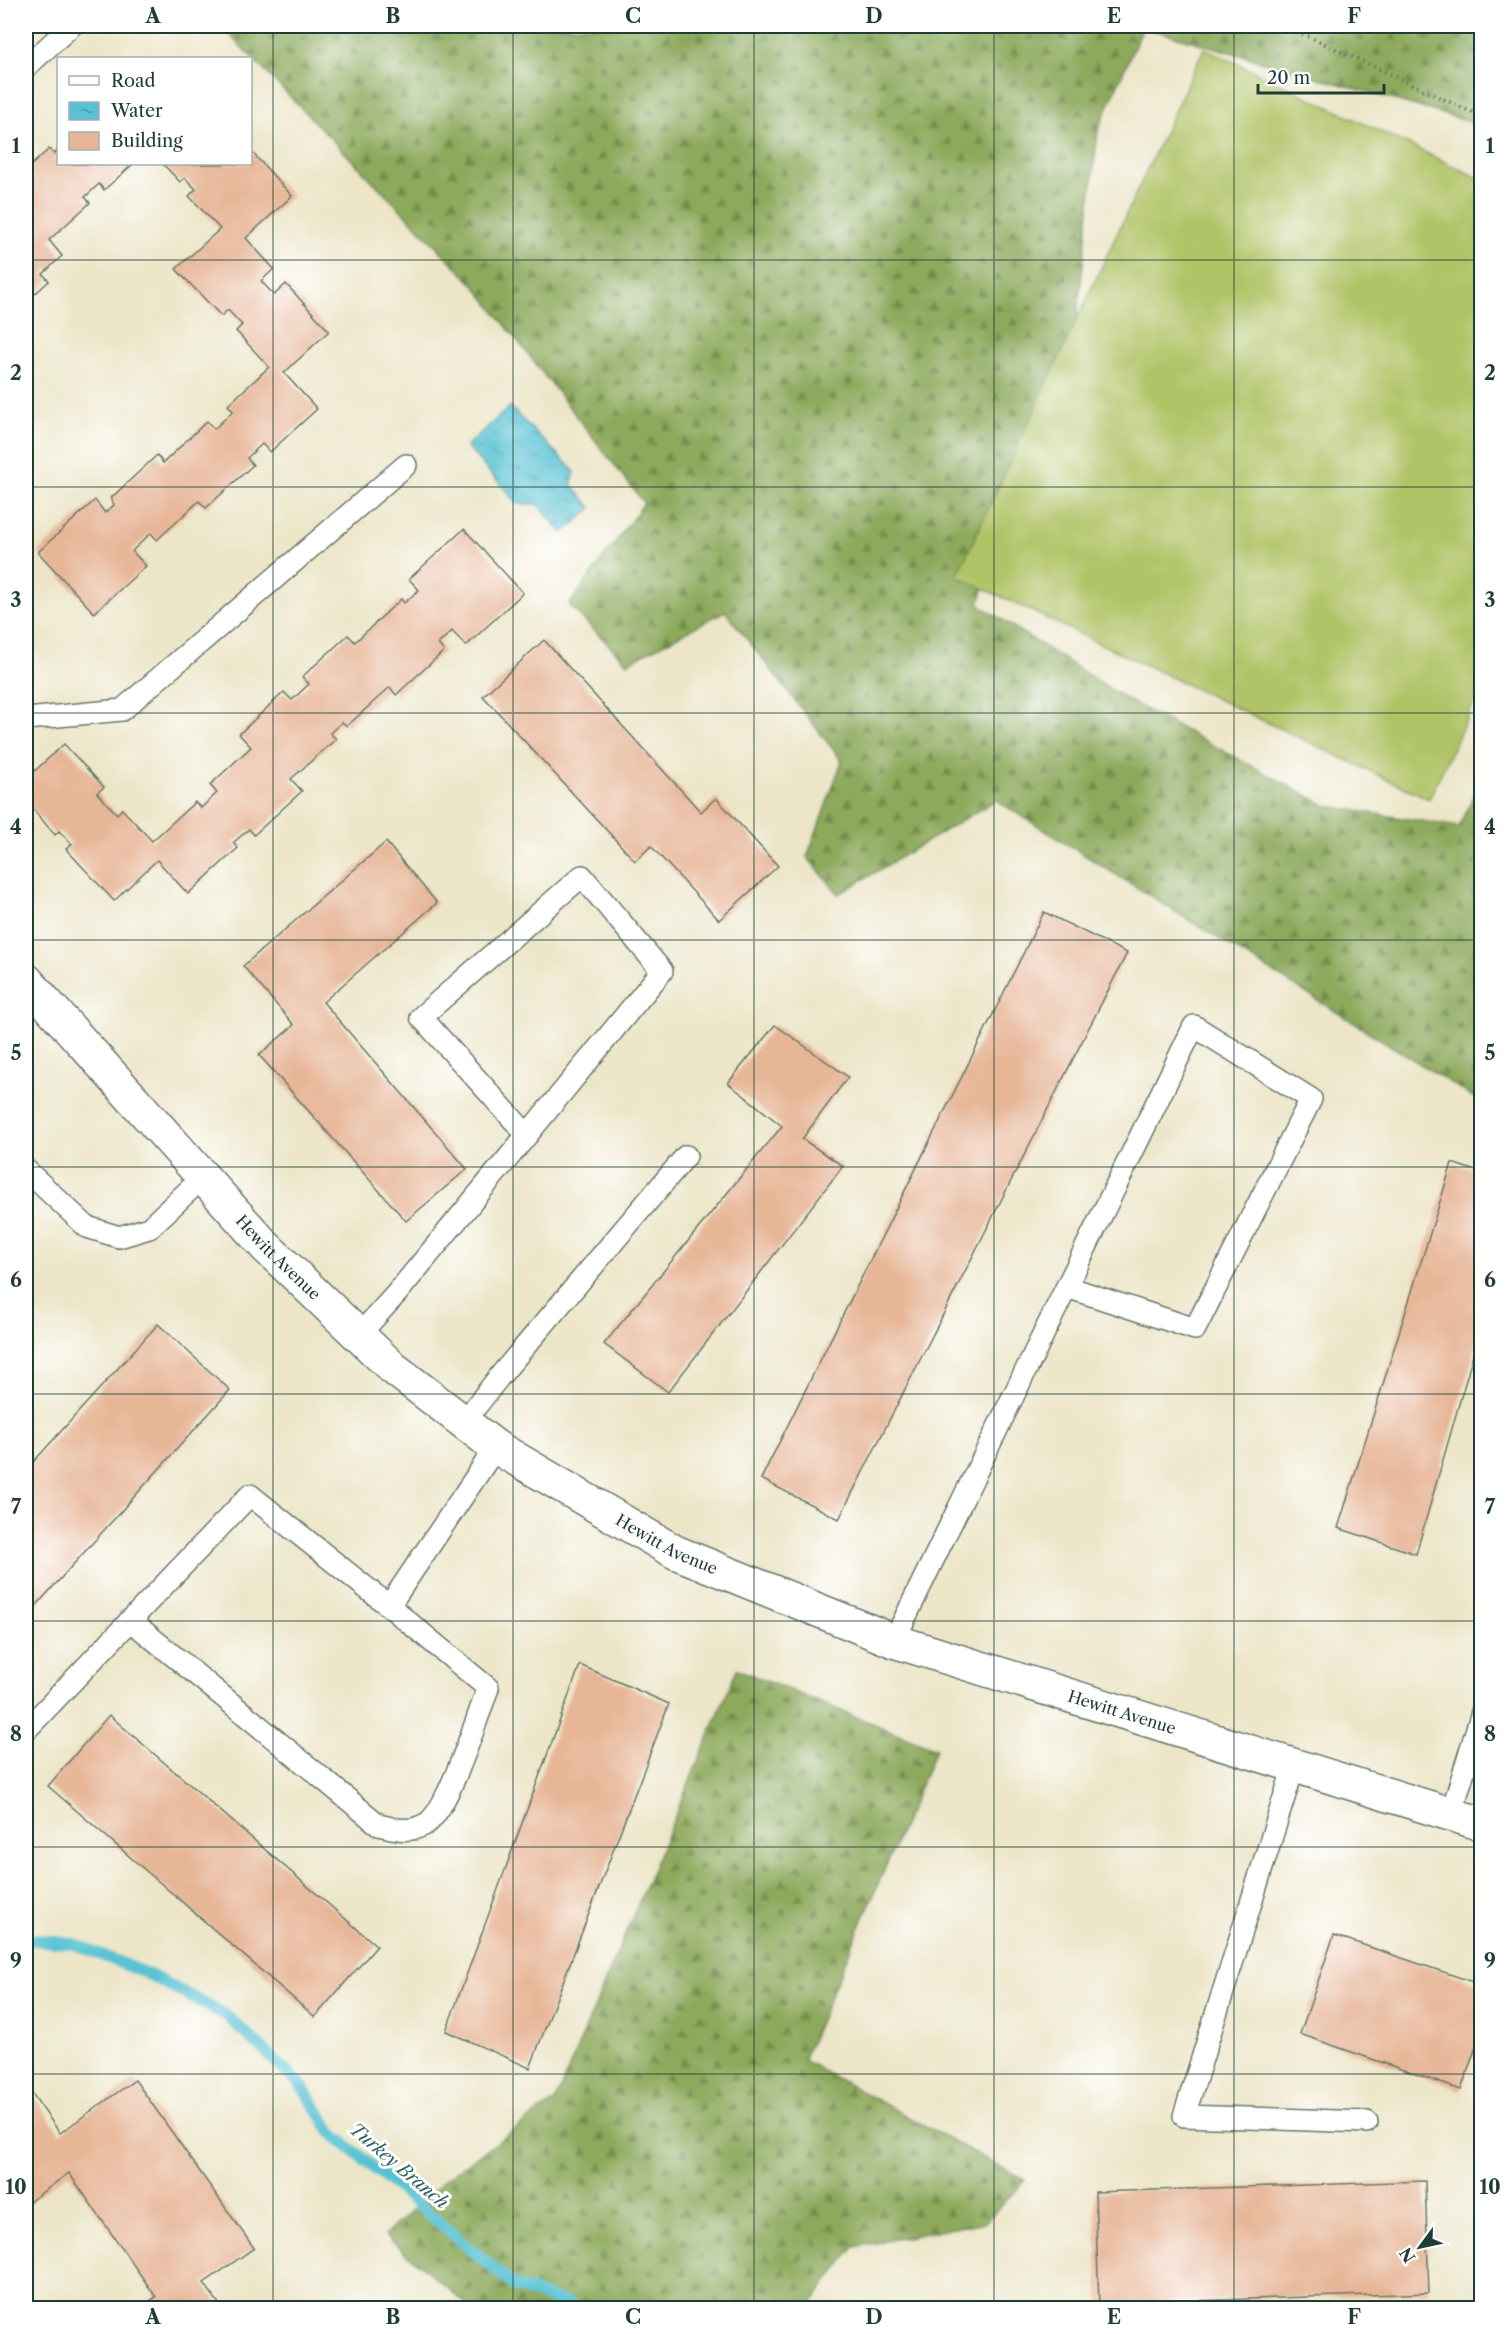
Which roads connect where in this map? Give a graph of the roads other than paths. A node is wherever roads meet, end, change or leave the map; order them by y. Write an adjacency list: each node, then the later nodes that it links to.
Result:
1 (71, 26): 2 (lane)
2 (26, 67)
3 (406, 465): 4 (lane)
4 (26, 719)
5 (26, 980): 9 (street, Hewitt Avenue)
6 (527, 1135): 6 (lane); 11 (lane)
7 (686, 1156): 12 (lane)
8 (26, 1170): 9 (lane)
9 (202, 1178): 11 (street, Hewitt Avenue)
10 (1067, 1287): 10 (lane); 16 (lane)
11 (358, 1336): 12 (street, Hewitt Avenue)
12 (464, 1422): 13 (street, Hewitt Avenue)
13 (496, 1447): 14 (lane); 16 (street, Hewitt Avenue)
14 (389, 1606): 15 (lane); 15 (lane)
15 (130, 1620): 18 (lane)
16 (894, 1641): 19 (street, Hewitt Avenue)
17 (1482, 1712): 20 (lane)
18 (26, 1730)
19 (1294, 1766): 20 (street, Hewitt Avenue); 22 (lane)
20 (1451, 1814): 21 (street, Hewitt Avenue)
21 (1482, 1824)
22 (1367, 2122)

